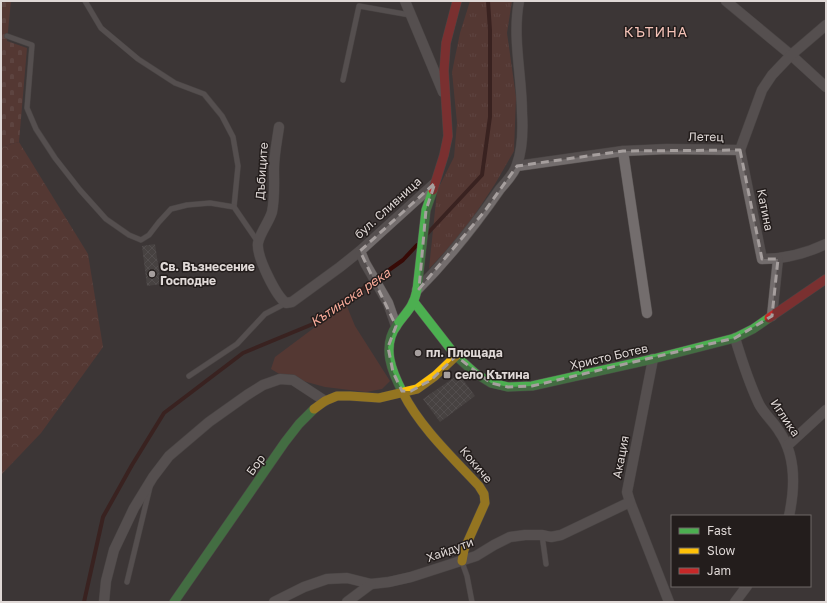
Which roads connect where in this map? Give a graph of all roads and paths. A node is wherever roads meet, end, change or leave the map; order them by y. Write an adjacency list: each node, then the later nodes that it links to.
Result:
1 (85, 1): 18 (lane)
2 (405, 1): 6 (street)
3 (457, 1): 12 (street, бул. Сливница)
4 (519, 1): 16 (street)
5 (726, 1): 9 (street)
6 (411, 15): 10 (lane); 12 (street)
7 (826, 25): 9 (street, Летец)
8 (7, 36): 18 (lane)
9 (791, 56): 11 (street); 14 (street, Летец)
10 (343, 80)
11 (826, 88)
12 (446, 100): 17 (street, бул. Сливница)
13 (279, 127): 19 (street, Дъбиците)
14 (740, 150): 15 (street, Летец); 22 (street, Катина)
15 (623, 151): 16 (street, Летец); 27 (street)
16 (517, 166): 24 (street)
17 (435, 183): 21 (street, бул. Сливница); 24 (street)
18 (234, 207): 19 (lane)
19 (258, 243): 26 (street)
20 (826, 244): 22 (street, Катина)
21 (360, 251): 26 (street, бул. Сливница); 29 (street)
22 (778, 259): 28 (street)
23 (826, 279): 28 (street, Христо Ботев)
24 (417, 290): 25 (street)
25 (414, 302): 29 (street, Кокиче); 31 (street, Христо Ботев)
26 (286, 303): 33 (lane)
27 (647, 313)
28 (772, 316): 30 (street, Христо Ботев)
29 (396, 326): 34 (street, Кокиче)
30 (735, 338): 32 (street, Христо Ботев); 37 (street, Иглика)
31 (456, 356): 32 (street, Христо Ботев); 34 (street)
32 (654, 359): 39 (street, Акация)
33 (189, 376)
34 (402, 392): 35 (street, Бор); 42 (street, Кокиче)
35 (325, 401): 38 (street); 48 (street, Бор)
36 (826, 410): 37 (street)
37 (788, 445): 40 (street, Иглика)
38 (153, 476): 44 (lane); 47 (street)
39 (630, 502): 41 (street, Хайдути); 52 (street, Акация)
40 (788, 515)
41 (542, 535): 42 (street, Хайдути); 43 (lane)
42 (462, 561): 45 (street, Хайдути); 51 (lane)
43 (546, 564)
44 (127, 582)
45 (371, 584): 49 (street, Хайдути); 50 (street)
46 (746, 587): 53 (street)
47 (104, 602)
48 (174, 602)
49 (274, 602)
50 (347, 602)
51 (472, 602)
52 (669, 602)
53 (735, 602)

